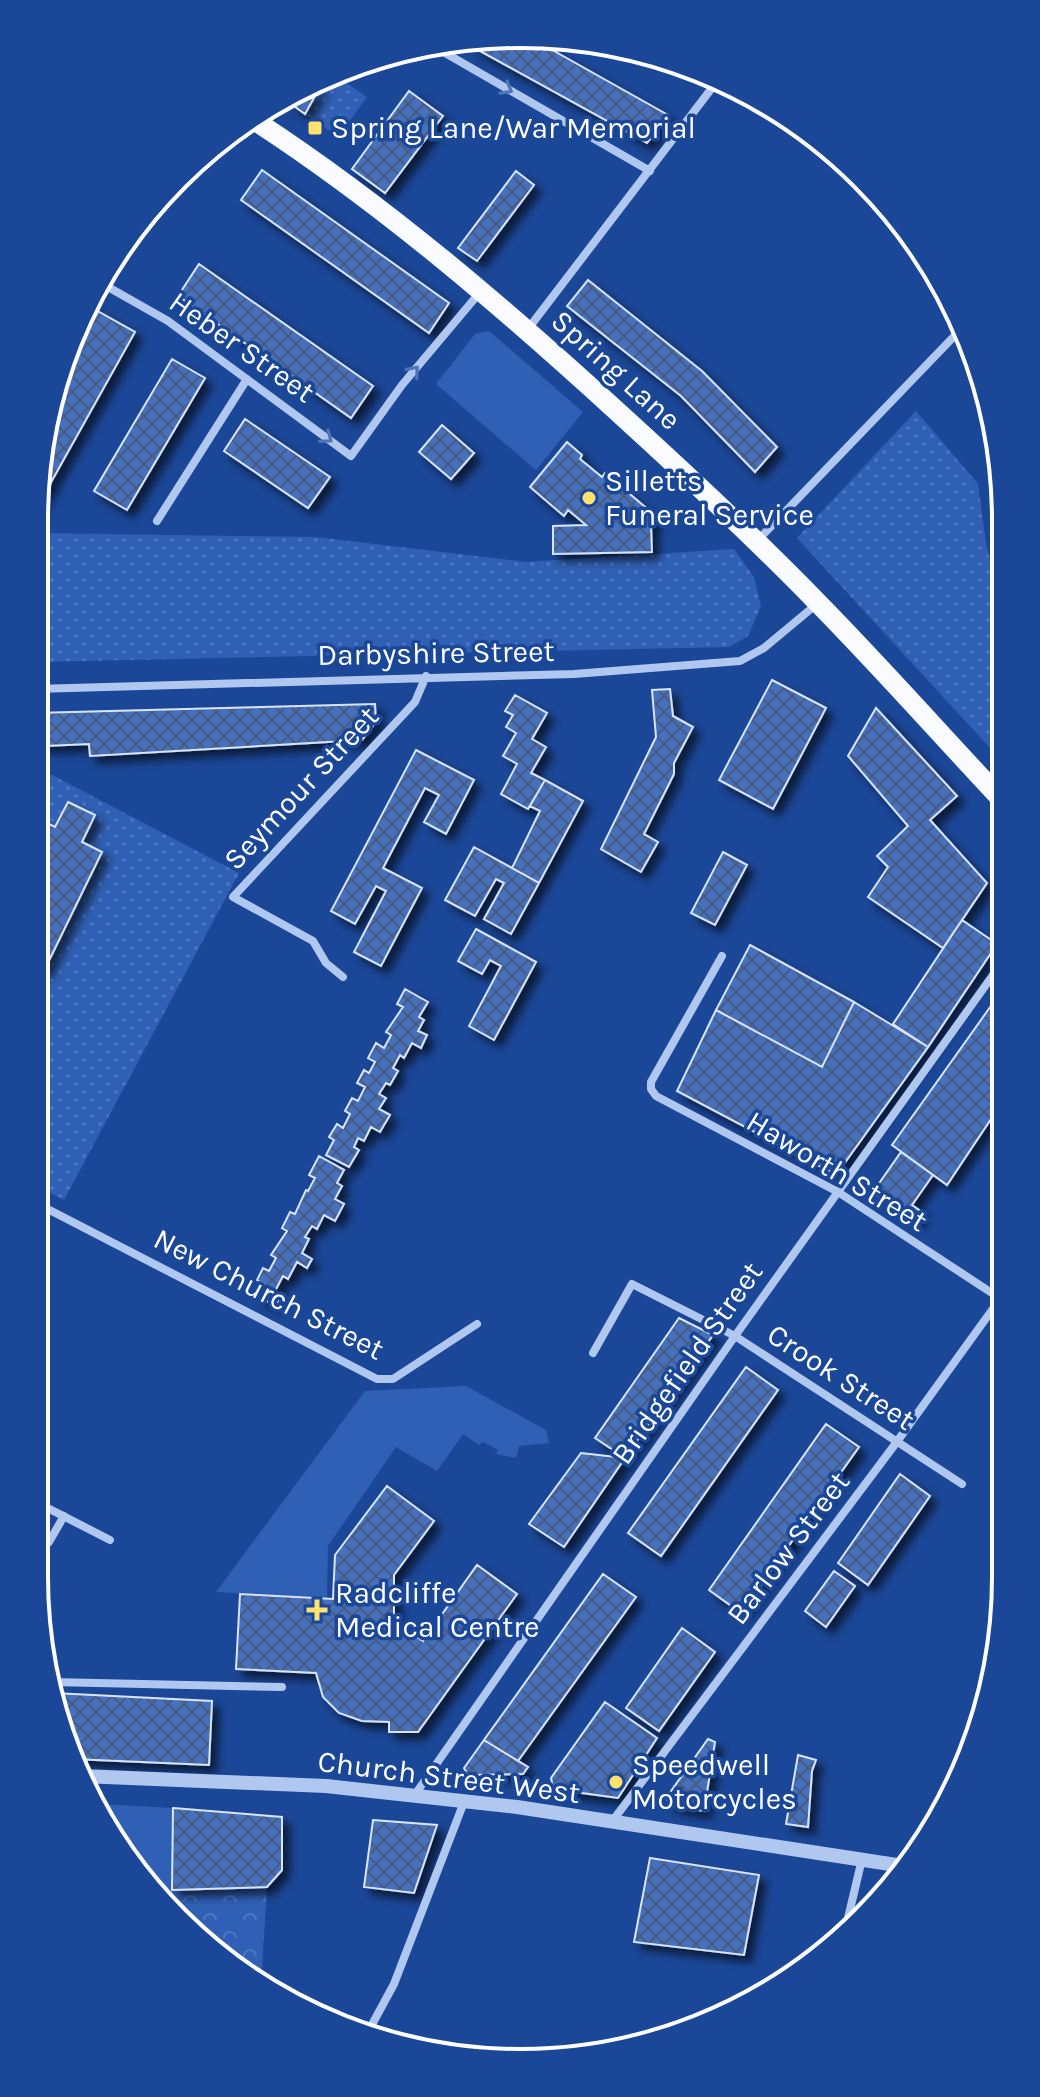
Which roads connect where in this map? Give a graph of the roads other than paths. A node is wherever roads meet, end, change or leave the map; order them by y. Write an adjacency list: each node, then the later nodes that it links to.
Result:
1 (447, 54): 4 (street, one-way to 4)
2 (711, 89): 4 (street)
3 (262, 125): 6 (main road, Spring Lane)
4 (650, 171): 7 (street)
5 (109, 288): 9 (street, Heber Street)
6 (482, 290): 7 (main road, Spring Lane); 9 (street, Heber Street, one-way to 6)
7 (528, 329): 11 (main road, Spring Lane)
8 (955, 336): 11 (street)
9 (247, 379): 10 (street)
10 (157, 521)
11 (757, 541): 12 (main road, Spring Lane)
12 (818, 603): 13 (street, Darbyshire Street); 15 (main road, Spring Lane)
13 (426, 676): 14 (street, Darbyshire Street); 18 (street, Seymour Street)
14 (48, 689)
15 (992, 789)
16 (722, 956): 19 (street, Haworth Street)
17 (992, 976): 19 (street, Bridgefield Street)
18 (343, 977)
19 (838, 1192): 21 (street, Haworth Street); 24 (street, Bridgefield Street)
20 (48, 1209): 23 (street, New Church Street)
21 (992, 1293)
22 (992, 1313): 26 (street, Barlow Street)
23 (477, 1324)
24 (735, 1336): 25 (street, Crook Street); 26 (street, Crook Street); 35 (street, Bridgefield Street)
25 (593, 1353)
26 (896, 1443): 27 (street, Crook Street); 37 (street, Barlow Street)
27 (962, 1484)
28 (48, 1508): 29 (street)
29 (64, 1516): 30 (street); 31 (street)
30 (110, 1540)
31 (49, 1542)
32 (60, 1682): 33 (street)
33 (282, 1687)
34 (93, 1776): 35 (street, Church Street West)
35 (414, 1796): 36 (street, Church Street West)
36 (464, 1802): 37 (street, Church Street West); 41 (street)
37 (611, 1823): 38 (street, Church Street West)
38 (862, 1859): 39 (street, Church Street West); 40 (street)
39 (894, 1864)
40 (848, 1916)
41 (372, 2025)

